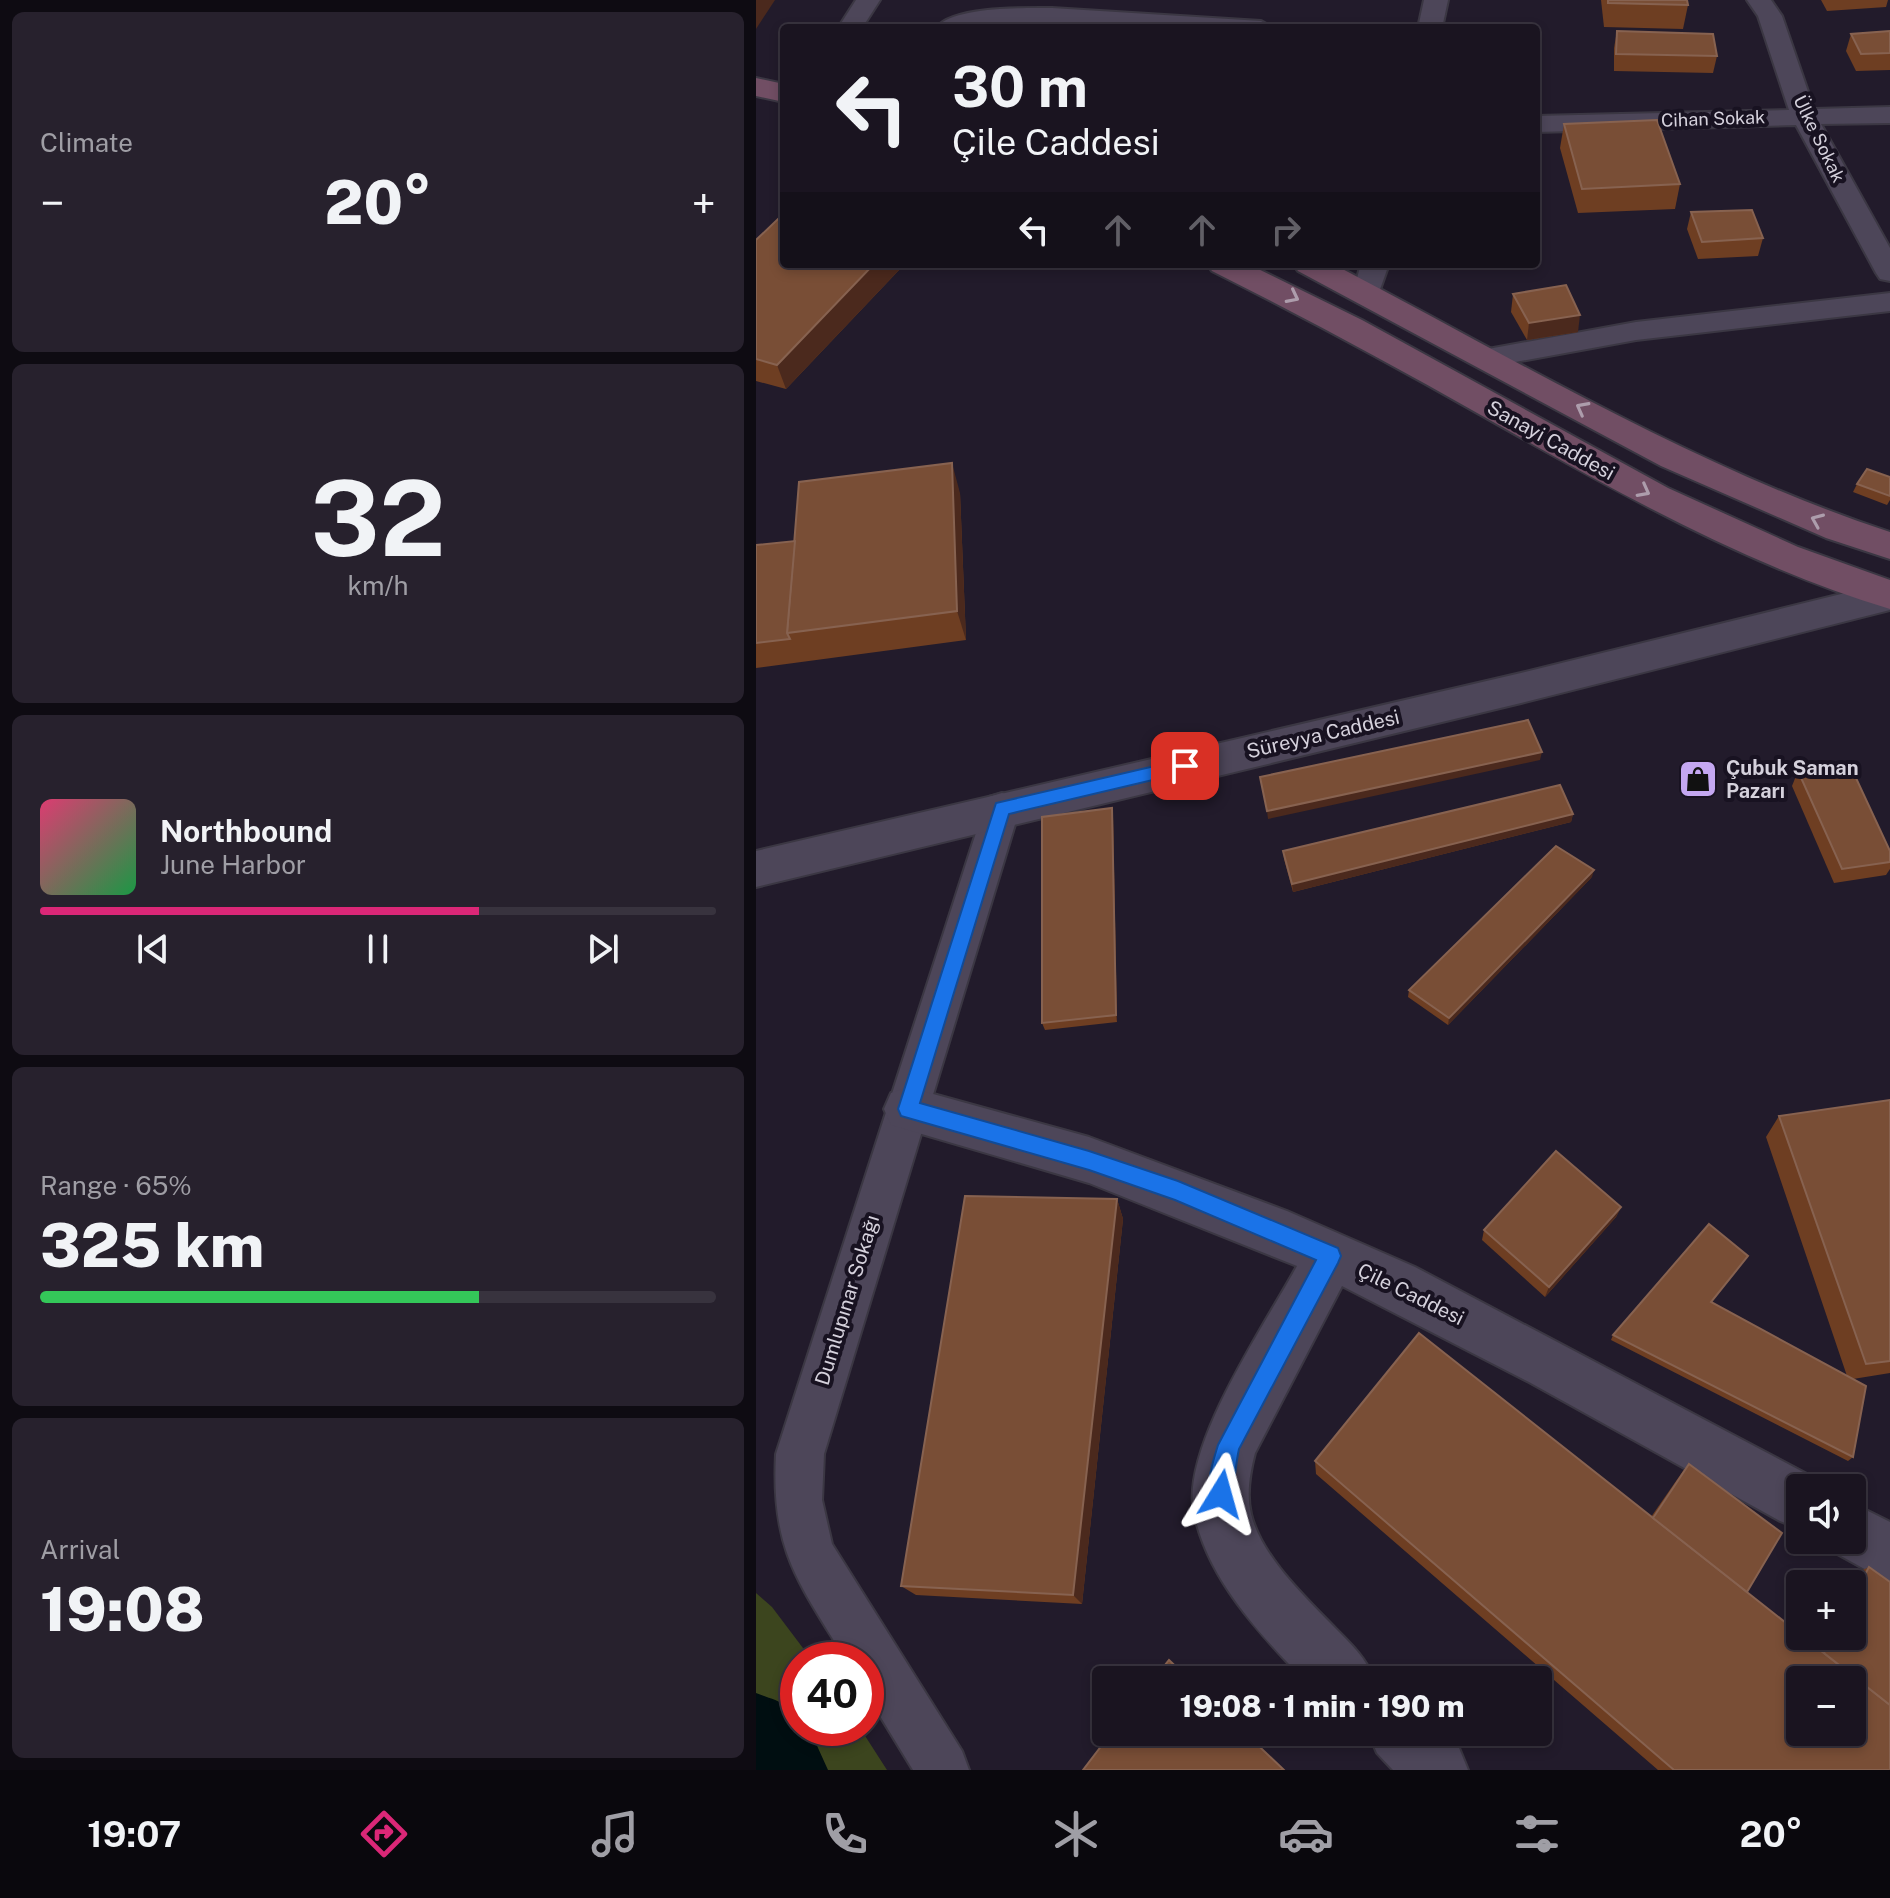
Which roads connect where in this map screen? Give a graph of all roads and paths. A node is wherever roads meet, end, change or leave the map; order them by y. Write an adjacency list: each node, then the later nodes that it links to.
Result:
1 (868, 0): 4 (street)
2 (1436, 0): 7 (street)
3 (1759, 0): 9 (street, Ülke Sokak)
4 (853, 24)
5 (958, 24): 6 (street)
6 (1200, 24)
7 (1431, 24)
8 (1890, 115): 9 (street, Cihan Sokak)
9 (1804, 116): 10 (street, Cihan Sokak); 13 (street, Ülke Sokak)
10 (1540, 124)
11 (1231, 268): 18 (main road, Sanayi Caddesi, one-way to 18)
12 (1327, 268): 14 (main road, Sanayi Caddesi)
13 (1890, 273)
14 (1371, 278): 16 (main road, Sanayi Caddesi)
15 (1890, 302): 16 (street)
16 (1488, 358): 17 (main road, Sanayi Caddesi, one-way to 16)
17 (1890, 546)
18 (1890, 596): 19 (street, Süreyya Caddesi)
19 (1002, 808): 20 (street, Süreyya Caddesi); 21 (street, Dumlupınar Sokağı)
20 (756, 869)
21 (908, 1109): 22 (street, Çile Caddesi); 28 (street, Dumlupınar Sokağı)
22 (1330, 1256): 23 (street, Çile Caddesi); 26 (street)
23 (1786, 1493)
24 (1866, 1539): 25 (street)
25 (1890, 1554)
26 (1331, 1666)
27 (1412, 1746): 29 (street)
28 (943, 1770)
29 (1437, 1770)

